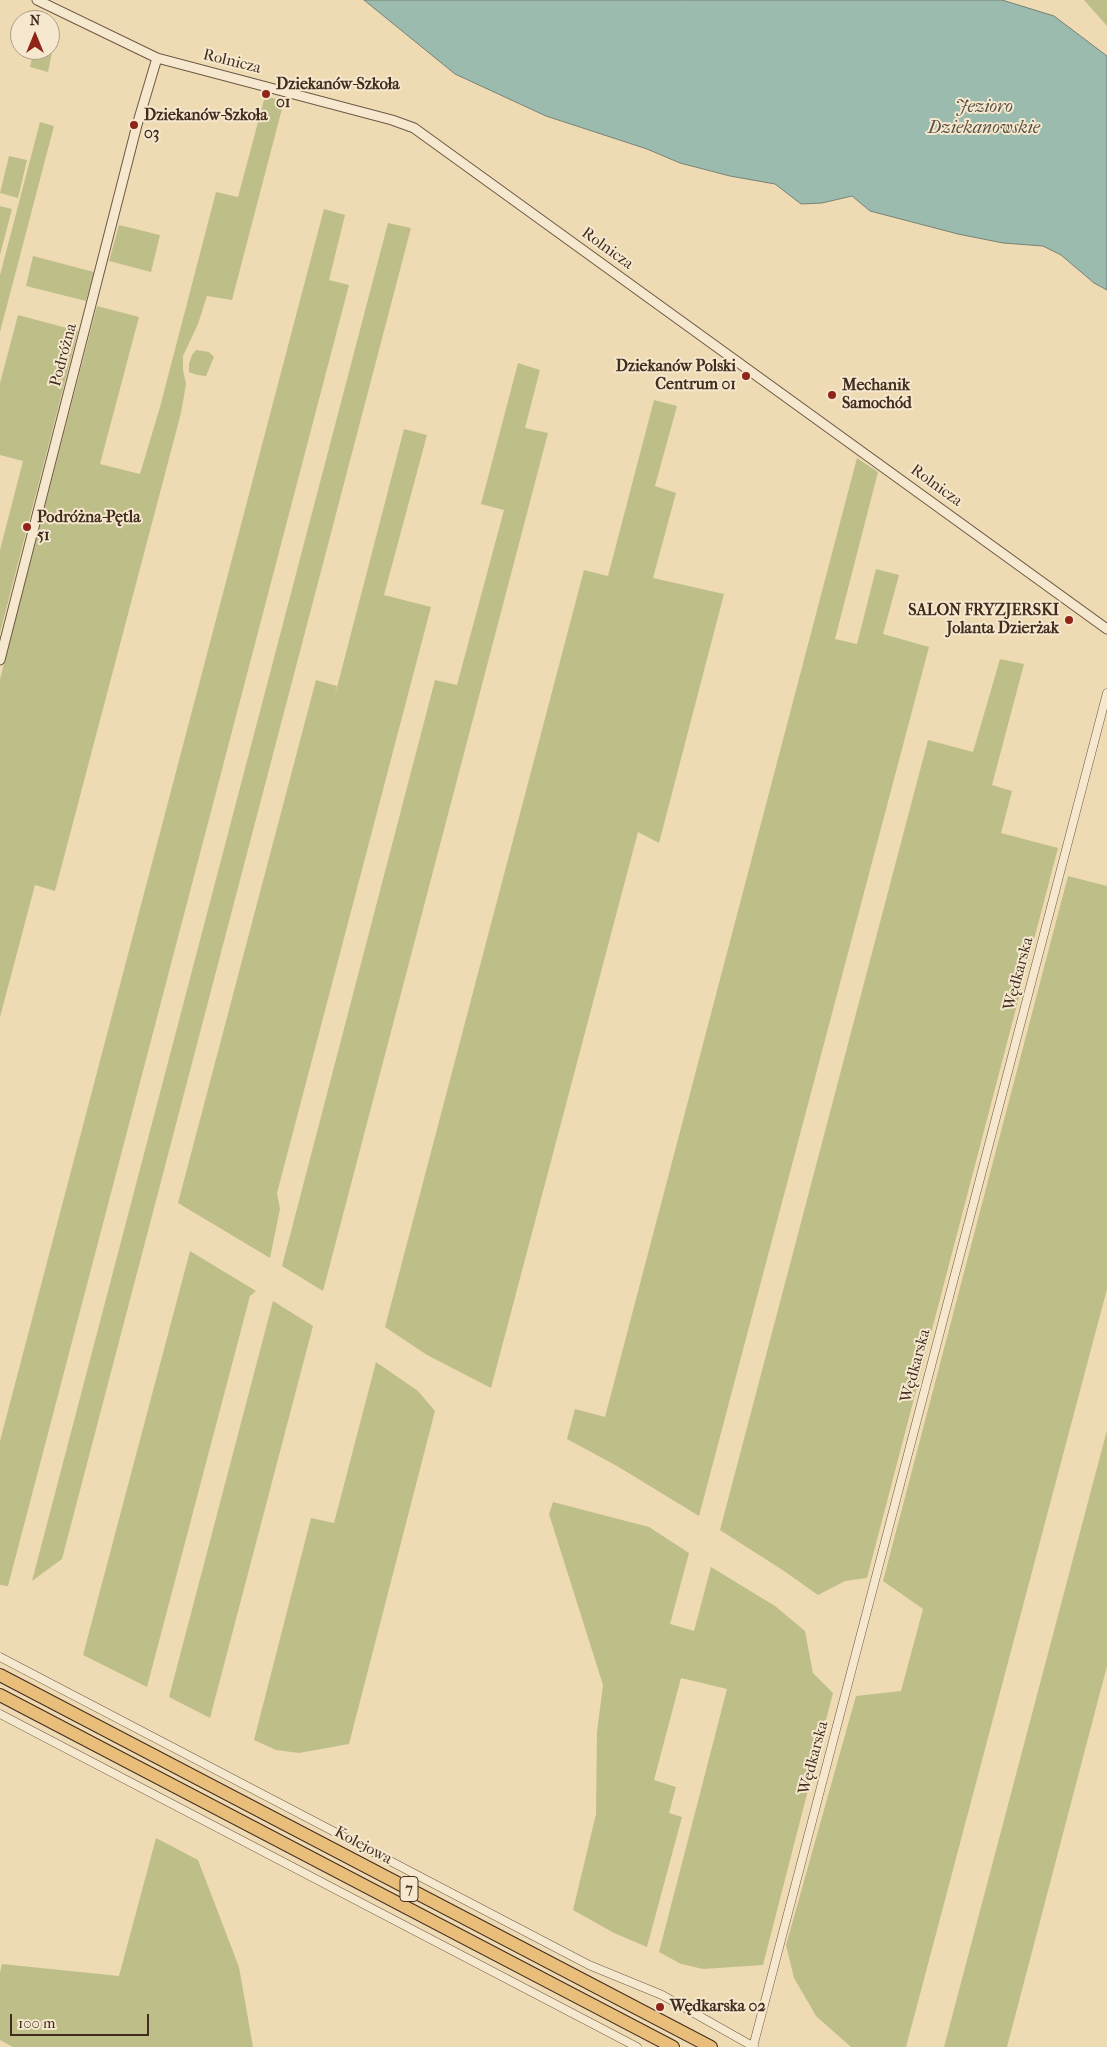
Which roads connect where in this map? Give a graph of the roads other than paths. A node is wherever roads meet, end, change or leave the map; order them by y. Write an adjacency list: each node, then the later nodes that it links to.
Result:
1 (37, 0): 2 (street, Rolnicza)
2 (157, 58): 3 (street, Rolnicza); 4 (street, Podróżna)
3 (1107, 629)
4 (0, 660)
5 (1107, 693): 13 (street, Wędkarska)
6 (0, 1657): 13 (street)
7 (0, 1675): 12 (highway, Kolejowa / 7)
8 (0, 1695): 11 (highway, 7)
9 (0, 1714): 10 (street)
10 (637, 2047)
11 (673, 2047)
12 (711, 2047)
13 (753, 2047)

